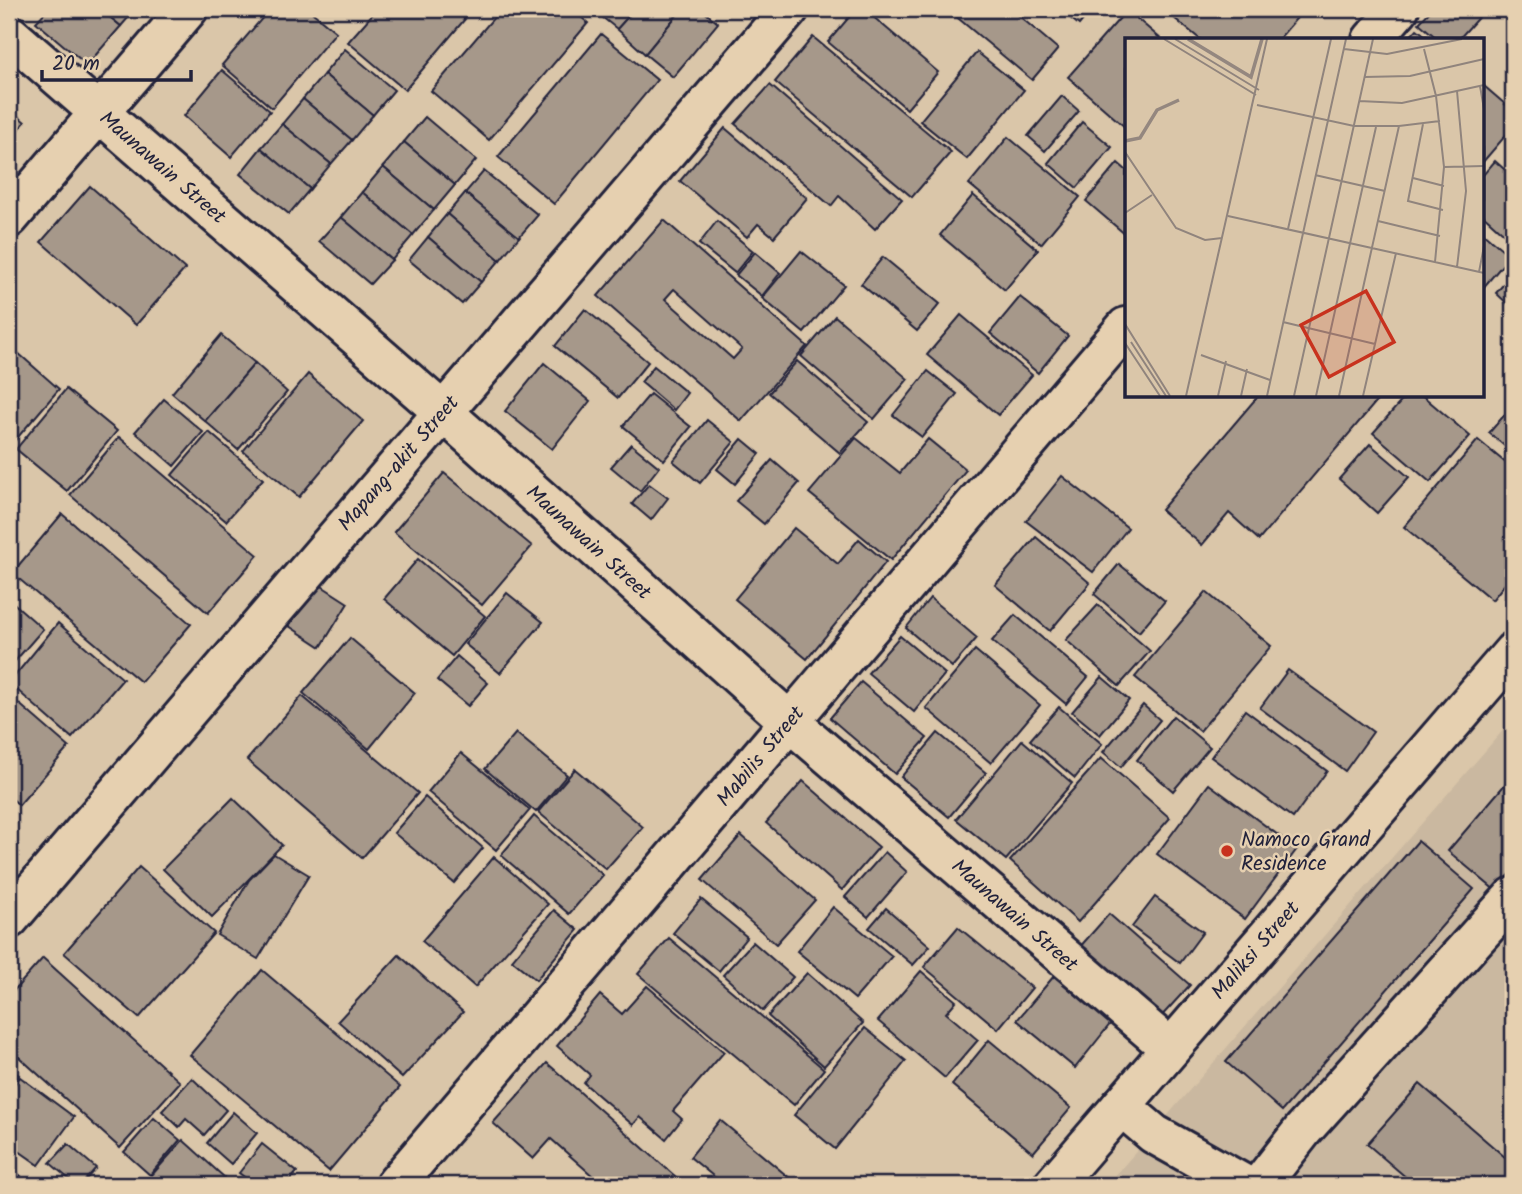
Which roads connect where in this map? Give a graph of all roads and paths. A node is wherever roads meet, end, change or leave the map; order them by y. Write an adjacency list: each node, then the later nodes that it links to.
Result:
1 (188, 9): 6 (street)
2 (789, 9): 9 (street, Mapang-akit Street)
3 (1399, 9): 5 (street)
4 (9, 34): 6 (street, Maunawain Street)
5 (1374, 38)
6 (99, 111): 7 (street); 9 (street, Maunawain Street)
7 (9, 218)
8 (1125, 328): 11 (street, Mabilis Street)
9 (442, 411): 11 (street, Maunawain Street); 13 (street, Mapang-akit Street)
10 (1513, 652): 14 (street, Maliksi Street)
11 (790, 722): 14 (street, Maunawain Street); 16 (street, Mabilis Street)
12 (1513, 897): 19 (street)
13 (9, 919)
14 (1170, 1048): 15 (street, Maliksi Street)
15 (1121, 1106): 17 (street, Maliksi Street); 18 (street)
16 (394, 1185)
17 (1053, 1185)
18 (1245, 1185)
19 (1260, 1185)

